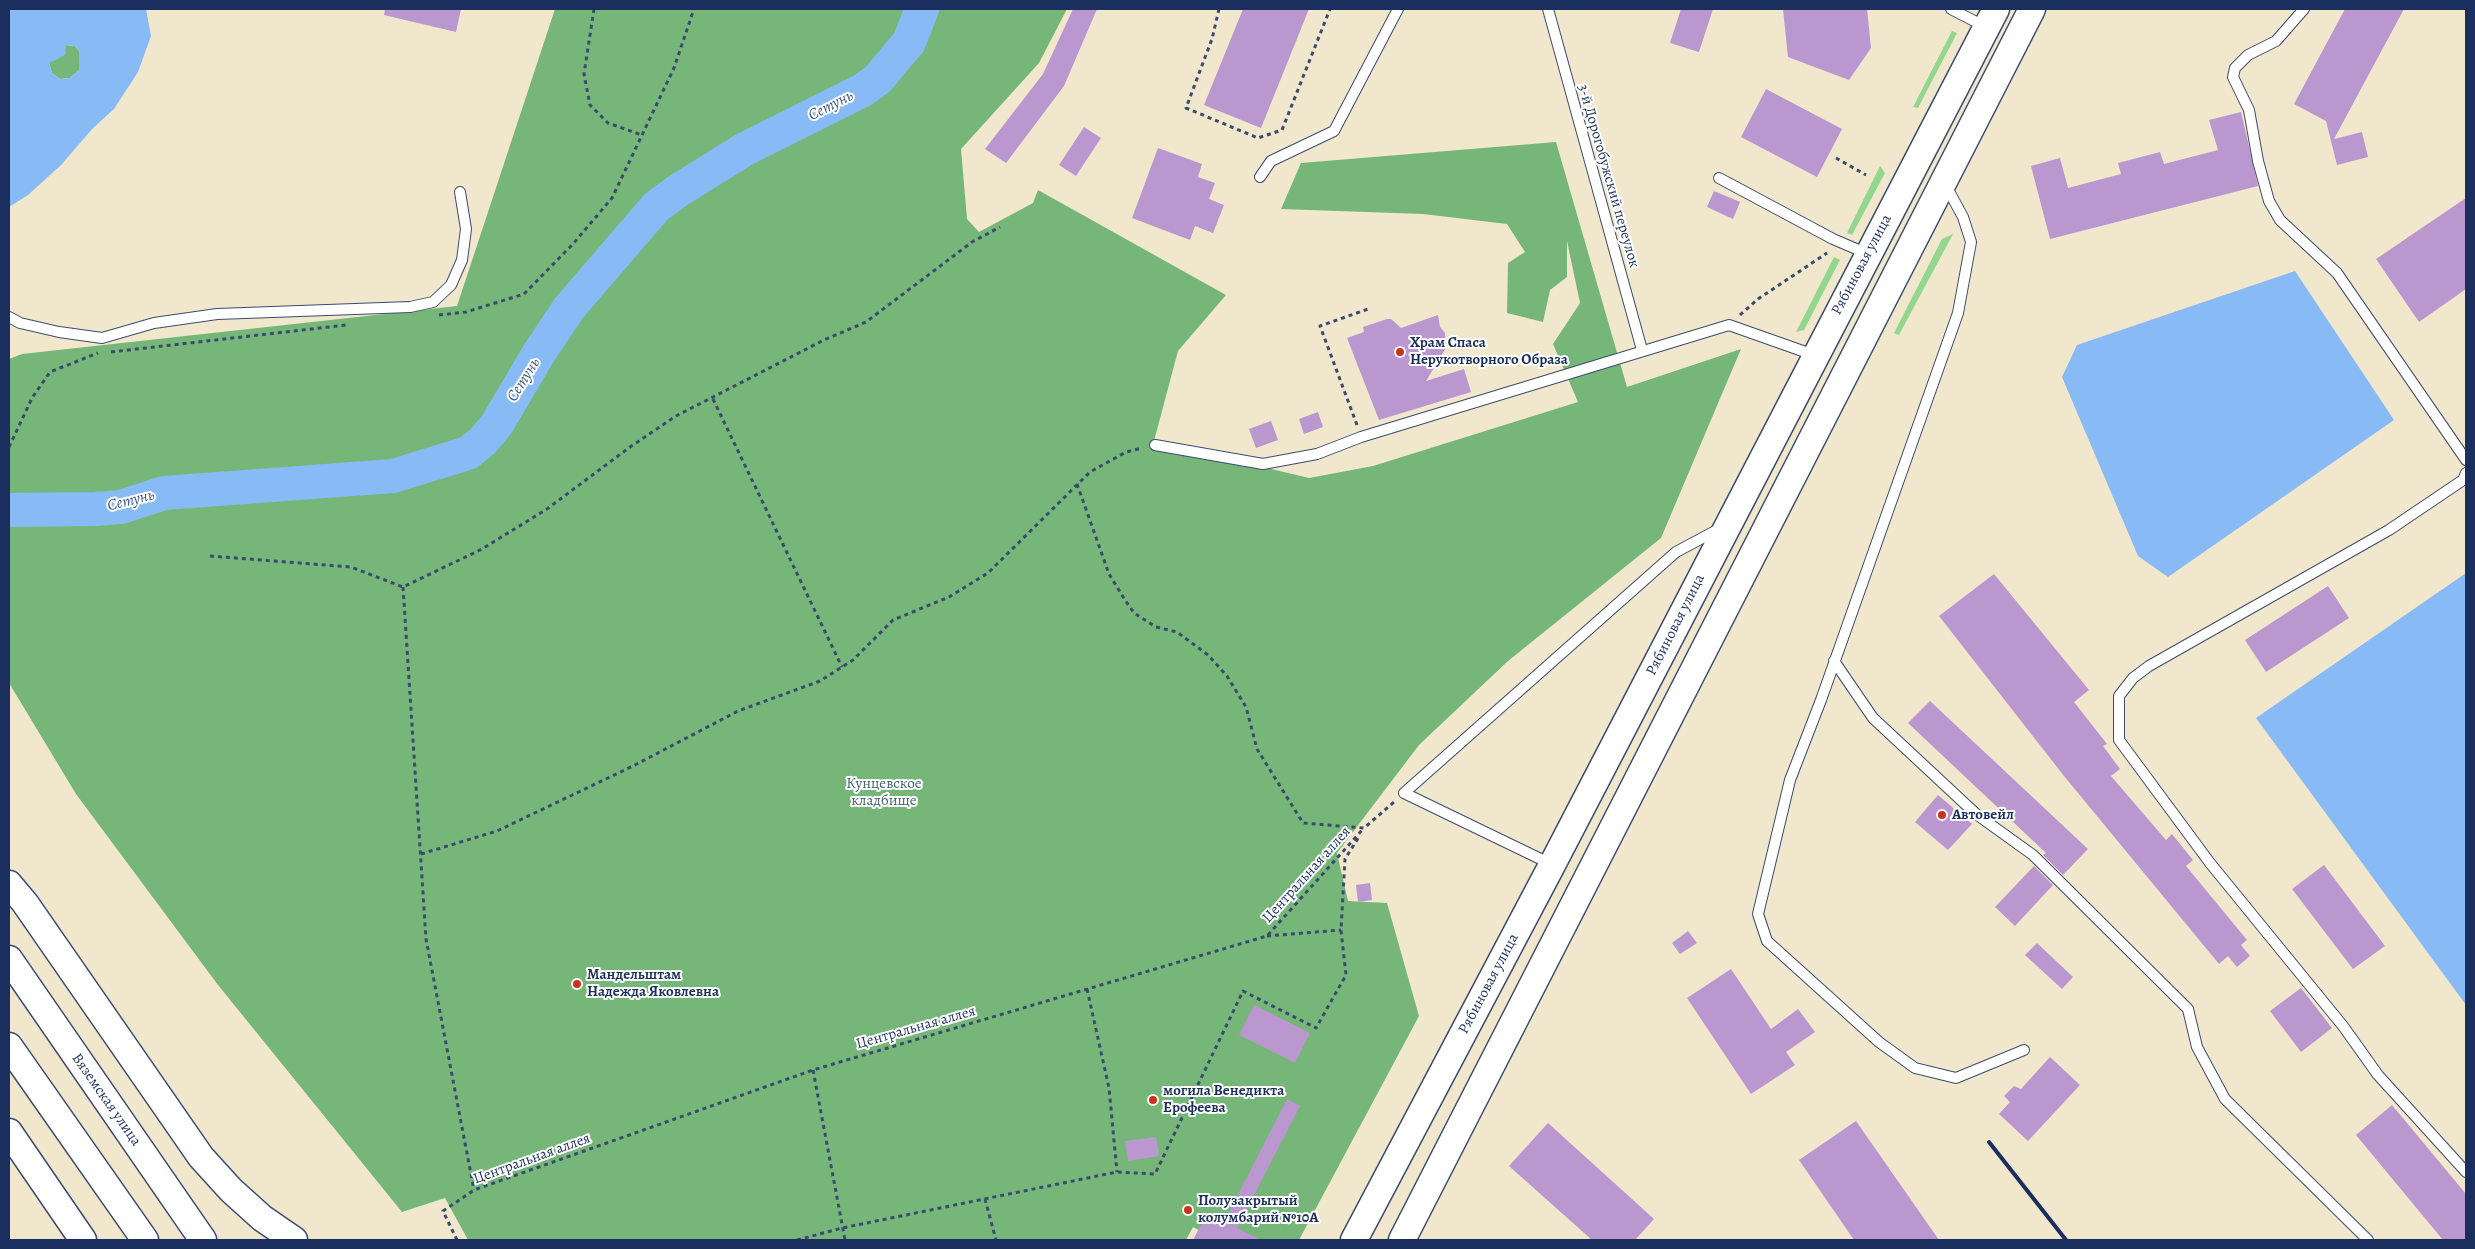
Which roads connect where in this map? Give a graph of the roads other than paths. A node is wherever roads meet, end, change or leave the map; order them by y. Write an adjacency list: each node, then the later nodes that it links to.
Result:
1 (1398, 9): 7 (lane)
2 (1548, 9): 13 (lane, 3-й Дорогобужский переулок)
3 (1951, 9): 6 (lane)
4 (2032, 9): 9 (main road)
5 (2304, 9): 16 (lane)
6 (1991, 18): 11 (main road, Рябиновая улица)
7 (1260, 177)
8 (1719, 178): 11 (lane)
9 (1944, 181): 19 (lane); 32 (main road)
10 (460, 192): 12 (lane)
11 (1868, 254): 14 (main road, Рябиновая улица)
12 (9, 317)
13 (1642, 350): 14 (lane); 15 (lane)
14 (1814, 355): 18 (main road, Рябиновая улица)
15 (1155, 446)
16 (2466, 460)
17 (2465, 479): 26 (lane)
18 (1728, 524): 20 (main road, Рябиновая улица); 20 (lane)
19 (1834, 661): 24 (lane); 33 (lane)
20 (1552, 865): 31 (main road, Рябиновая улица)
21 (17, 894): 30 (main road)
22 (9, 959): 29 (main road, Вяземская улица)
23 (9, 1046): 28 (main road)
24 (2024, 1050)
25 (13, 1139): 27 (main road)
26 (2466, 1172)
27 (83, 1240)
28 (145, 1240)
29 (203, 1240)
30 (294, 1240)
31 (1354, 1240)
32 (1402, 1240)
33 (2368, 1240)

